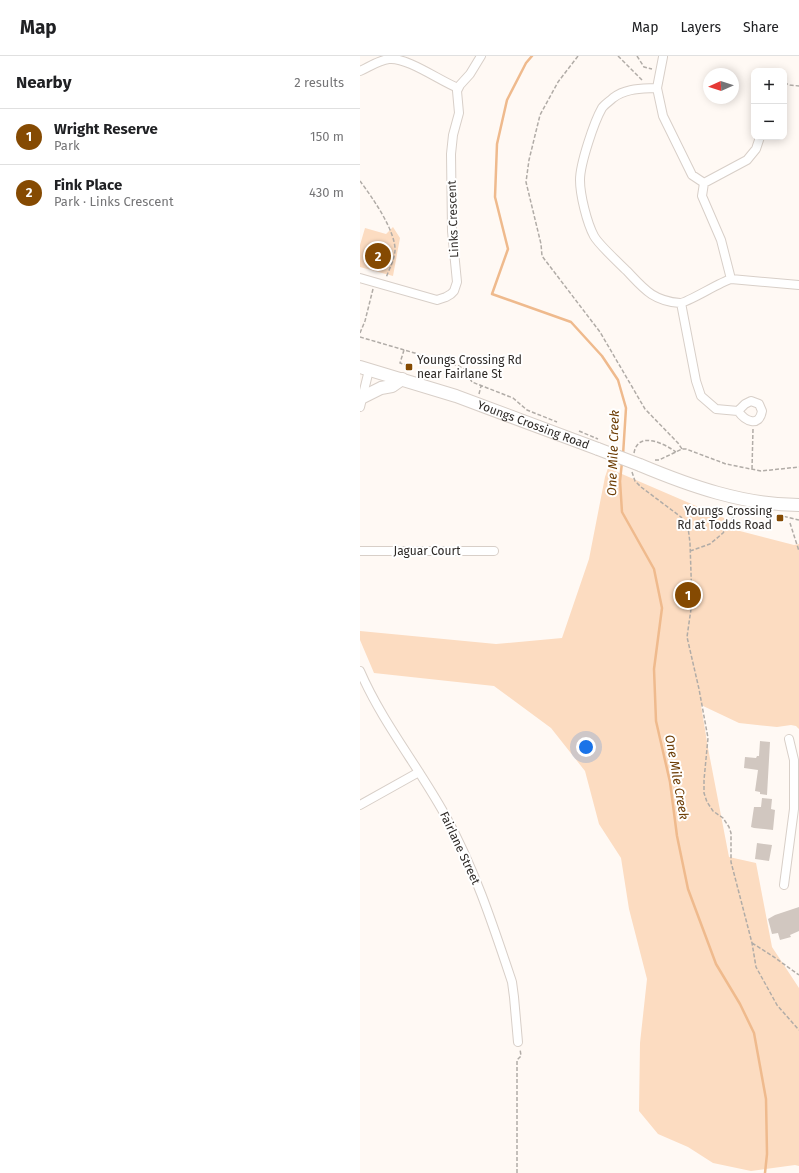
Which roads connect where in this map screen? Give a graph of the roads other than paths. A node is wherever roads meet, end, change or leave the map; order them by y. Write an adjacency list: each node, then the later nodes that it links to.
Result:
1 (481, 56): 4 (street)
2 (663, 57): 5 (street)
3 (360, 71): 4 (street)
4 (458, 88): 8 (street, Links Crescent)
5 (653, 89): 7 (street); 11 (street)
6 (759, 140): 7 (street)
7 (704, 183): 9 (street)
8 (360, 278)
9 (731, 279): 10 (street); 11 (street)
10 (799, 285)
11 (681, 303): 15 (street)
12 (365, 368): 13 (main road, Youngs Crossing Road); 14 (street)
13 (402, 379): 14 (main road); 16 (main road, Youngs Crossing Road, bridge)
14 (361, 402)
15 (738, 411): 15 (street)
16 (799, 505)
17 (360, 551): 18 (street, Jaguar Court)
18 (494, 551)
19 (360, 670): 21 (street, Fairlane Street)
20 (789, 739): 23 (street)
21 (419, 772): 22 (street); 25 (street, Fairlane Street)
22 (360, 805)
23 (796, 810): 24 (street)
24 (784, 885)
25 (518, 1042)

